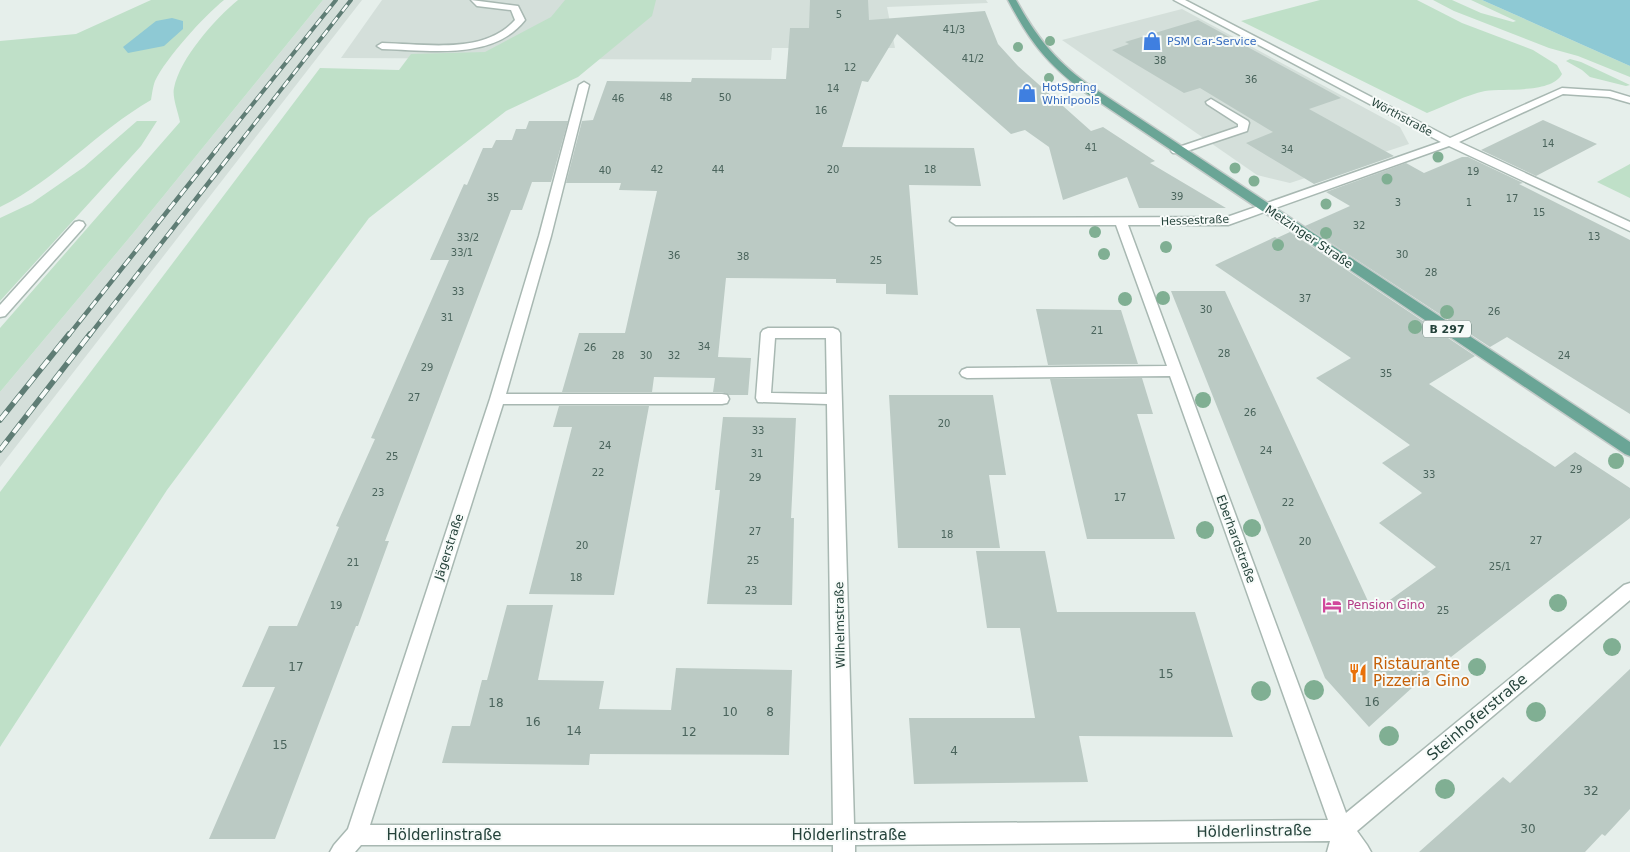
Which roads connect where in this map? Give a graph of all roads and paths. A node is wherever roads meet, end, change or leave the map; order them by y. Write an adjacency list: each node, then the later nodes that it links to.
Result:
1 (475, 0): 4 (street)
2 (1012, 0): 9 (main road, Metzinger Straße / B 297)
3 (1178, 0): 8 (street, Wörthstraße)
4 (382, 46)
5 (584, 85): 18 (street, Jägerstraße)
6 (1630, 100): 8 (street, Hessestraße)
7 (1210, 102): 9 (street)
8 (1450, 142): 10 (street, Hessestraße); 14 (street, Wörthstraße)
9 (1177, 151): 10 (main road, Metzinger Straße / B 297)
10 (1266, 208): 12 (street, Hessestraße); 21 (main road, Metzinger Straße / B 297)
11 (956, 221): 12 (street, Hessestraße)
12 (1121, 221): 16 (street, Eberhardstraße)
13 (79, 225): 15 (street)
14 (1630, 227)
15 (0, 313)
16 (1174, 371): 17 (street); 23 (street, Eberhardstraße)
17 (967, 373)
18 (497, 399): 19 (street); 24 (street, Jägerstraße)
19 (722, 399)
20 (834, 399): 20 (street, Wilhelmstraße); 25 (street, Wilhelmstraße)
21 (1630, 450)
22 (1630, 590): 23 (street, Steinhoferstraße)
23 (1342, 830): 25 (street, Hölderlinstraße); 27 (street); 28 (street, Eberhardstraße)
24 (356, 835): 25 (street, Hölderlinstraße); 26 (street, Jägerstraße)
25 (844, 844)
26 (341, 852)
27 (1338, 852)
28 (1360, 852)

